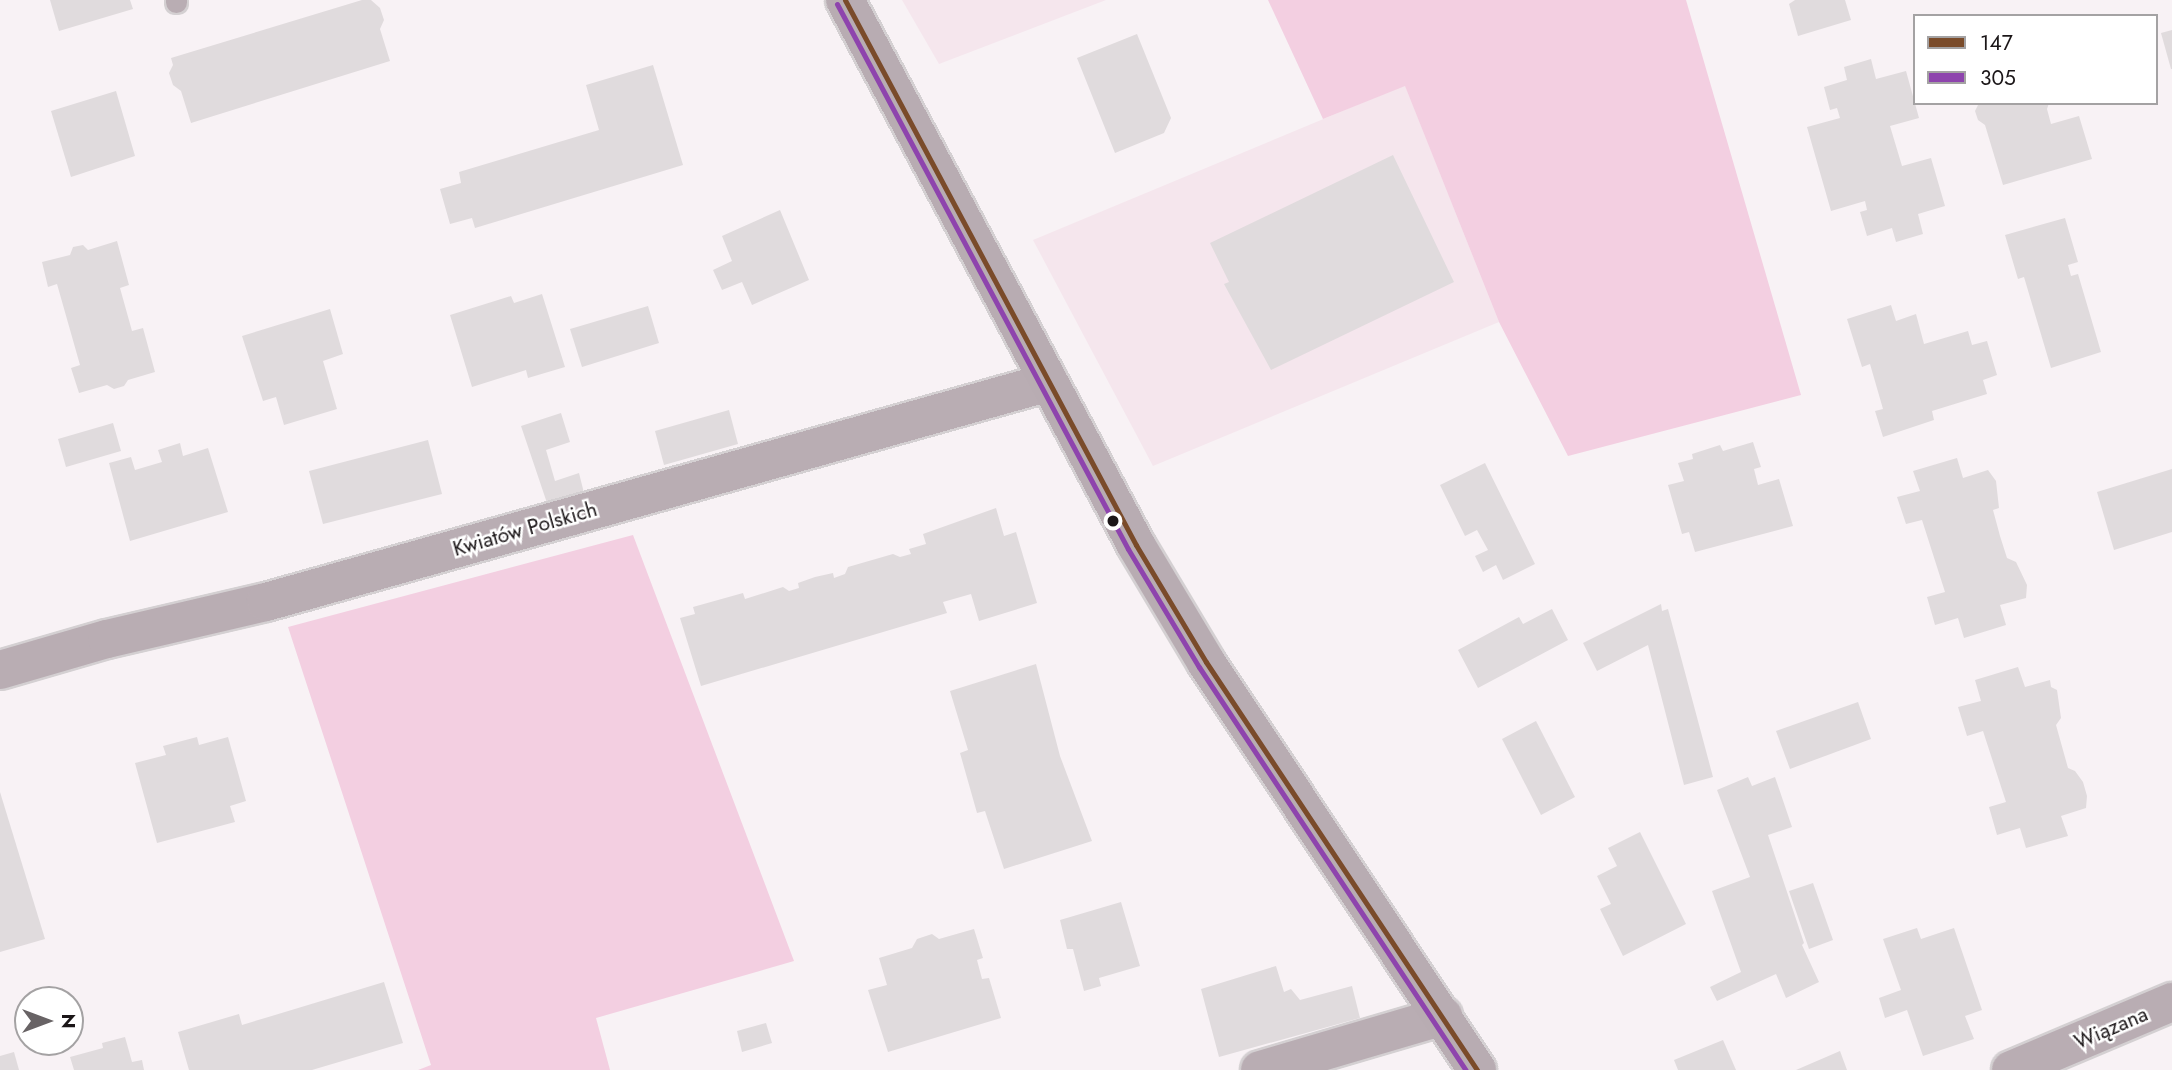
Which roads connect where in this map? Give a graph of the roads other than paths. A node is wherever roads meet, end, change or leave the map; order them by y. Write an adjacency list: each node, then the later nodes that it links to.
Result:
1 (845, 0): 2 (street)
2 (1049, 382): 3 (street, Kwiatów Polskich); 5 (street)
3 (0, 670)
4 (2172, 1002): 8 (street, Wiązana)
5 (1443, 1016): 6 (street); 7 (street)
6 (1260, 1070)
7 (1477, 1070)
8 (2011, 1070)

